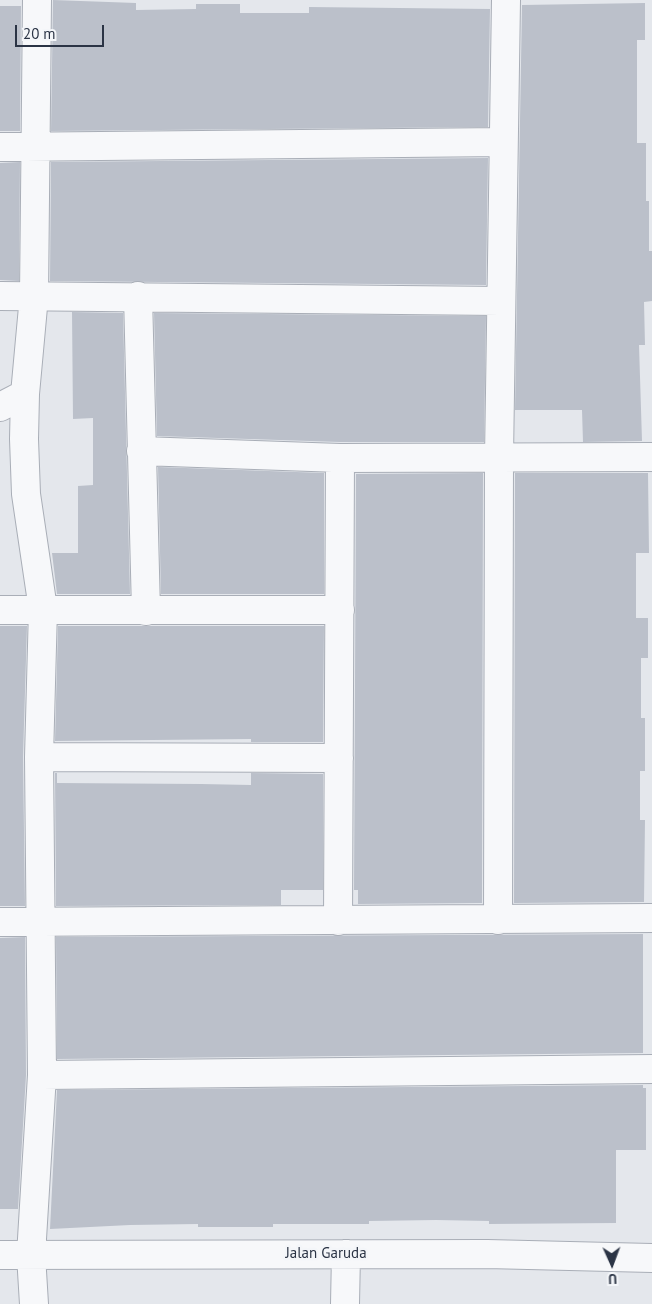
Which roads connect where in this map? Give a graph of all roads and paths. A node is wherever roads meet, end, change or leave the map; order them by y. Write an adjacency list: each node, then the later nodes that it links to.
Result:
1 (37, 0): 5 (street)
2 (506, 0): 3 (street)
3 (503, 142): 5 (street); 9 (street)
4 (0, 147): 5 (street)
5 (36, 148): 7 (street)
6 (0, 296): 7 (street)
7 (34, 296): 8 (street); 10 (street)
8 (138, 296): 9 (street); 12 (street)
9 (500, 301): 13 (street)
10 (24, 394): 11 (street); 16 (street)
11 (0, 408)
12 (141, 451): 15 (street); 19 (street)
13 (499, 457): 14 (street); 15 (street); 23 (street)
14 (652, 457)
15 (340, 458): 18 (street)
16 (44, 609): 17 (street); 19 (street); 20 (street)
17 (0, 610)
18 (340, 610): 19 (street); 21 (street)
19 (146, 611)
20 (39, 757): 21 (street); 26 (street)
21 (340, 758): 24 (street)
22 (652, 918): 23 (street)
23 (498, 920): 24 (street)
24 (338, 921): 26 (street)
25 (0, 922): 26 (street)
26 (40, 923): 28 (street)
27 (652, 1069): 28 (street)
28 (42, 1075): 31 (street)
29 (346, 1254): 31 (street, Jalan Garuda); 32 (street, Jalan Garuda); 34 (street)
30 (0, 1255): 31 (street, Jalan Garuda)
31 (31, 1255): 33 (street)
32 (652, 1258)
33 (34, 1304)
34 (345, 1304)

